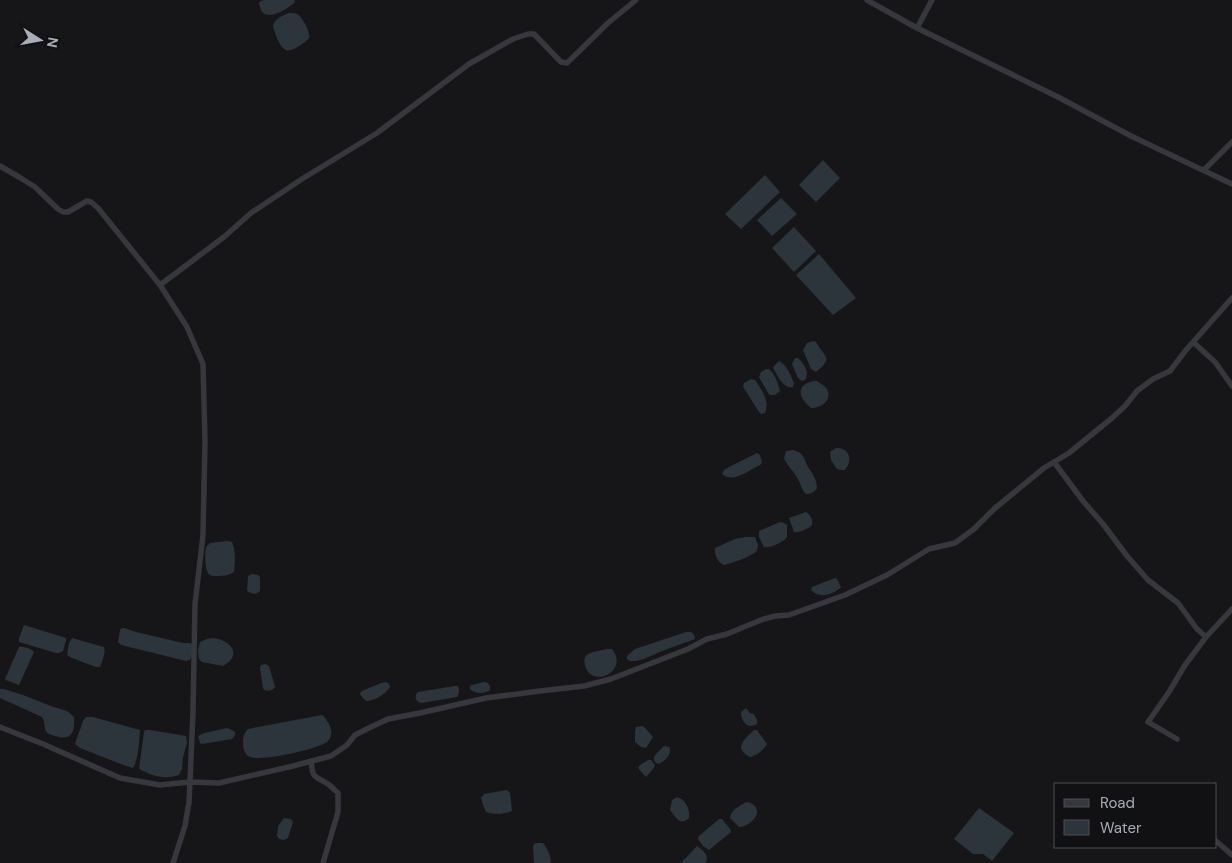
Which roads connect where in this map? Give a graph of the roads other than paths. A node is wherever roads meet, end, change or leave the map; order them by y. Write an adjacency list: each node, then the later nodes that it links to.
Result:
1 (636, 0): 9 (street)
2 (867, 0): 4 (street)
3 (932, 0): 4 (street)
4 (917, 28): 7 (street)
5 (1232, 142): 7 (street)
6 (0, 166): 9 (street)
7 (1204, 170): 8 (street)
8 (1232, 184)
9 (160, 285): 19 (street)
10 (1232, 298): 11 (street)
11 (1193, 342): 12 (street); 13 (street)
12 (1232, 386)
13 (1054, 462): 15 (street); 18 (street)
14 (1232, 609): 15 (street)
15 (1206, 637): 17 (street)
16 (0, 727): 19 (street)
17 (1177, 739)
18 (311, 761): 19 (street); 23 (street)
19 (190, 782): 22 (street)
20 (1217, 843): 21 (street)
21 (1232, 855)
22 (173, 863)
23 (323, 863)

